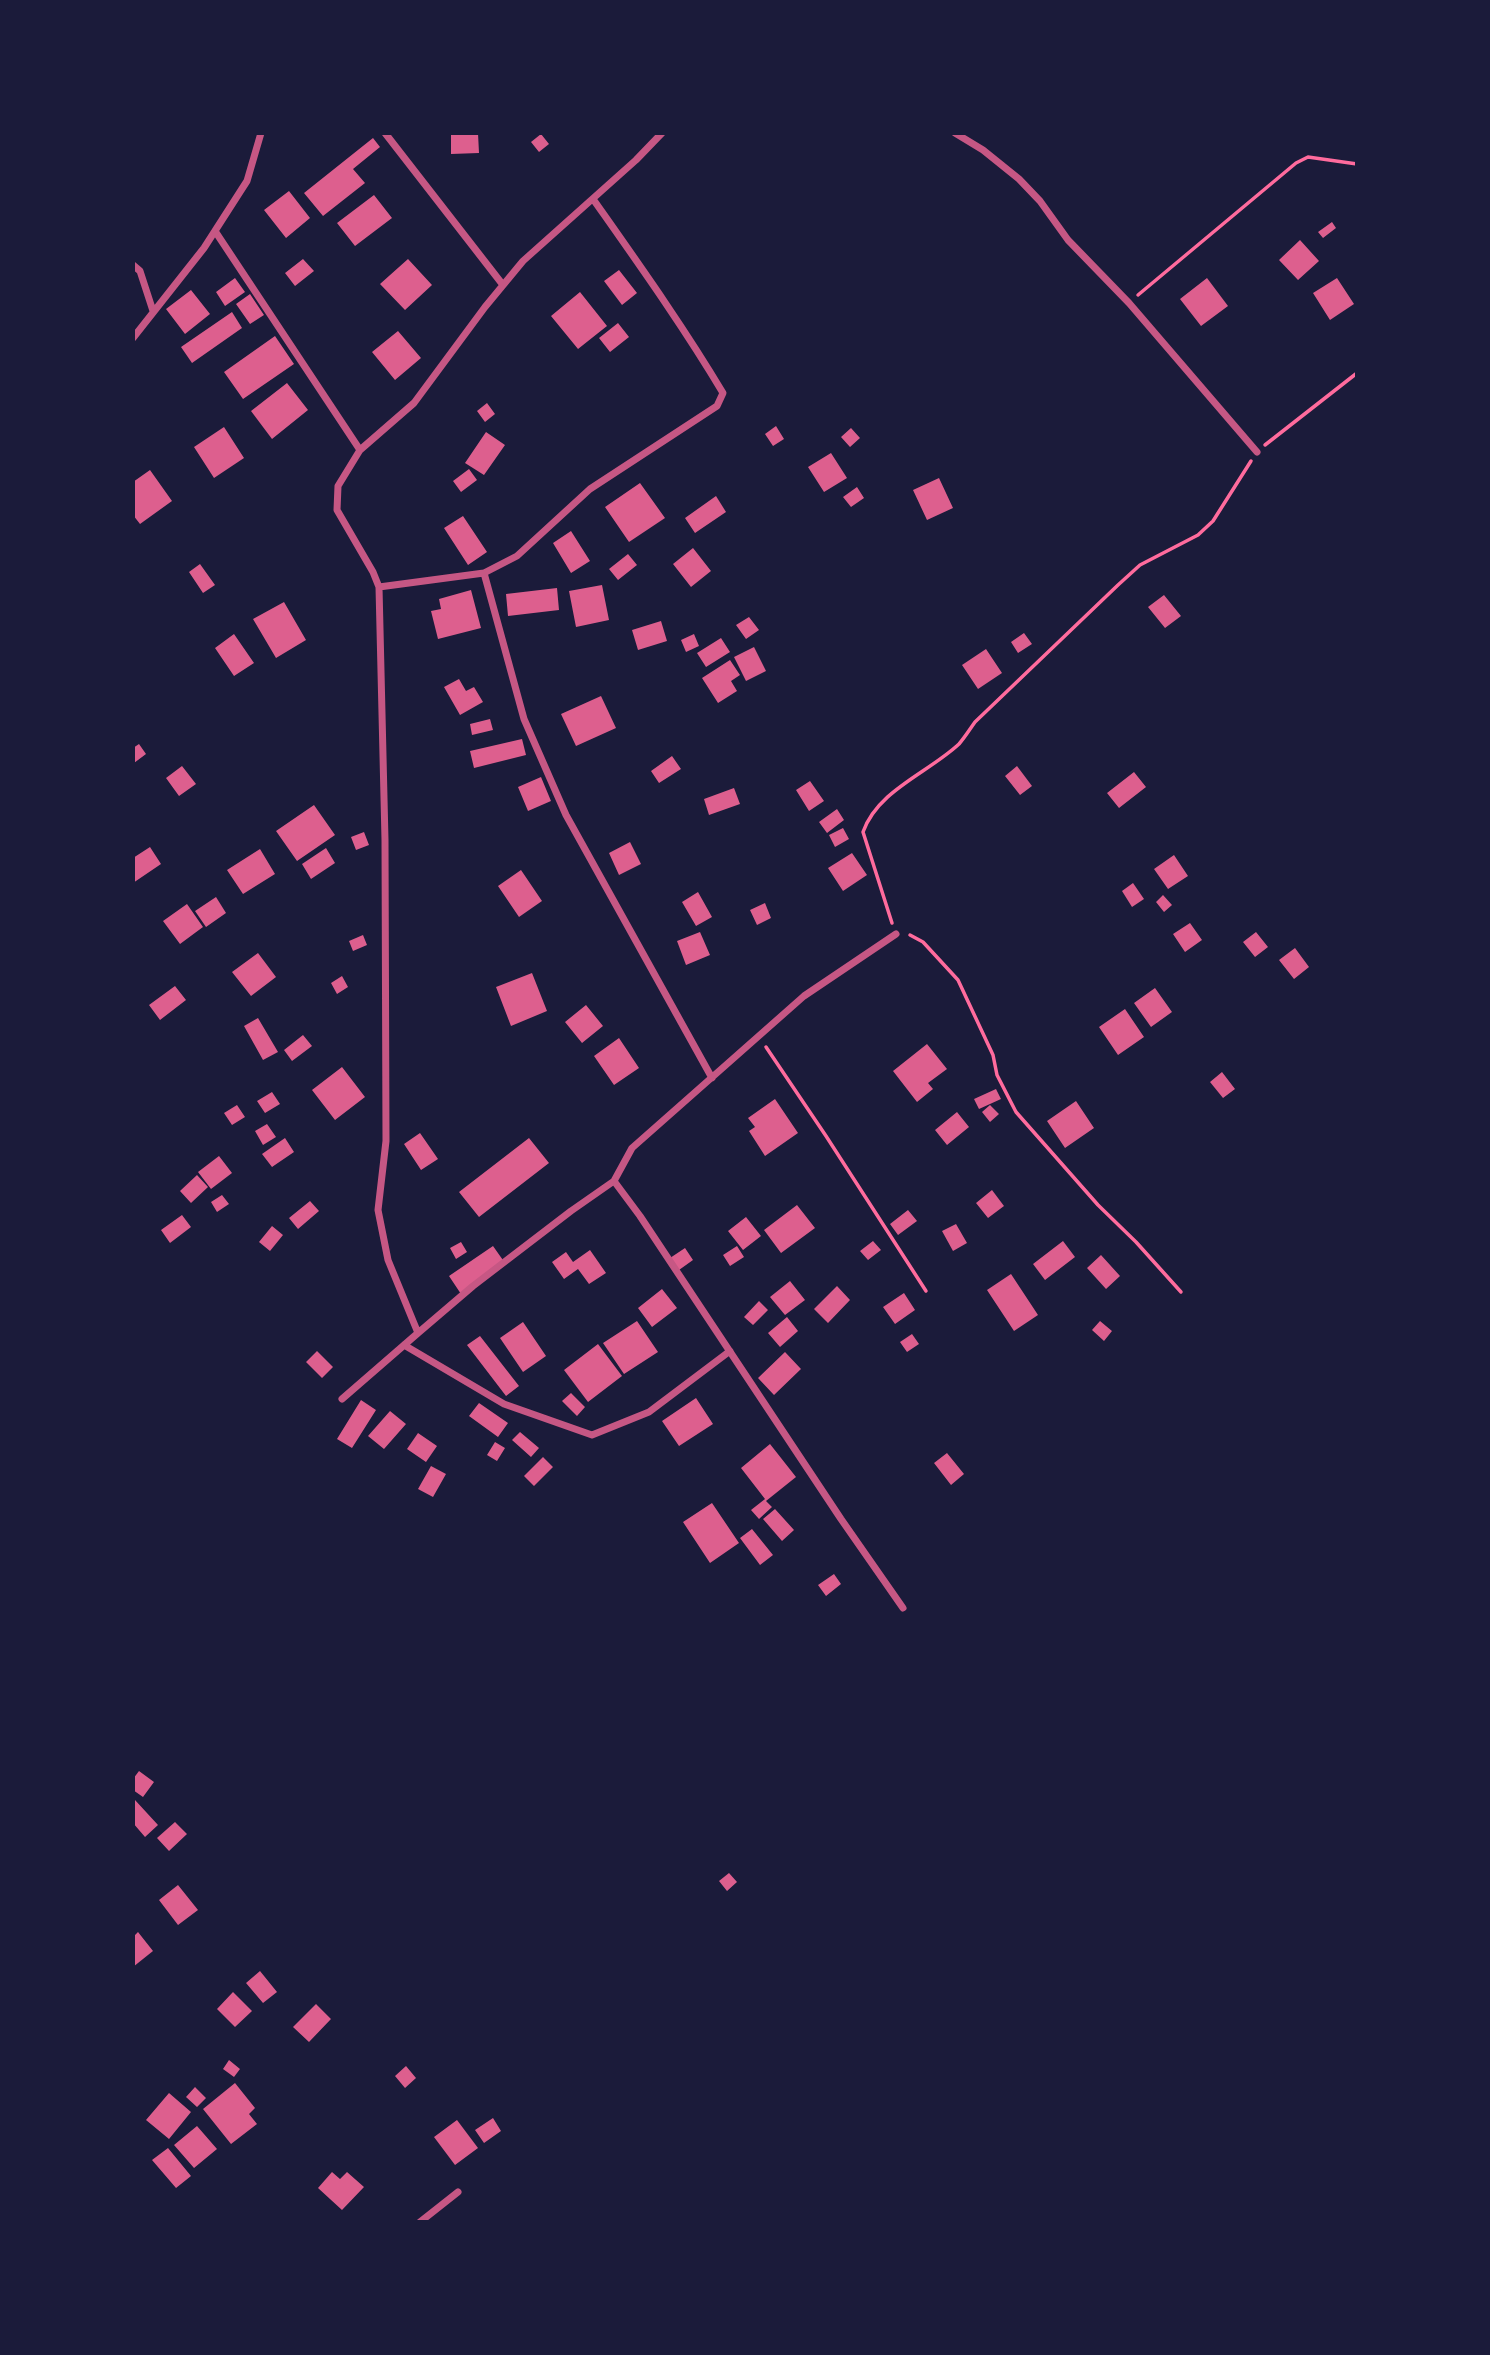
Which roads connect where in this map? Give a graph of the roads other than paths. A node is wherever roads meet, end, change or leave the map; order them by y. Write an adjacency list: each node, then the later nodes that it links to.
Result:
1 (261, 133): 6 (street)
2 (385, 133): 8 (street)
3 (663, 133): 5 (street)
4 (956, 133): 12 (street)
5 (593, 199): 8 (street); 13 (street)
6 (215, 231): 9 (street); 11 (street)
7 (133, 265): 9 (street)
8 (503, 285): 11 (street)
9 (153, 311): 10 (street)
10 (133, 338)
11 (360, 450): 14 (street)
12 (1257, 452)
13 (484, 573): 14 (street); 16 (street)
14 (379, 587): 18 (street)
15 (896, 933): 16 (street)
16 (712, 1078): 17 (street)
17 (614, 1181): 18 (street); 20 (street)
18 (418, 1333): 19 (street)
19 (404, 1345): 20 (street); 21 (street)
20 (730, 1351): 22 (street)
21 (342, 1399)
22 (903, 1608)
23 (458, 2192): 24 (street)
24 (420, 2222)

